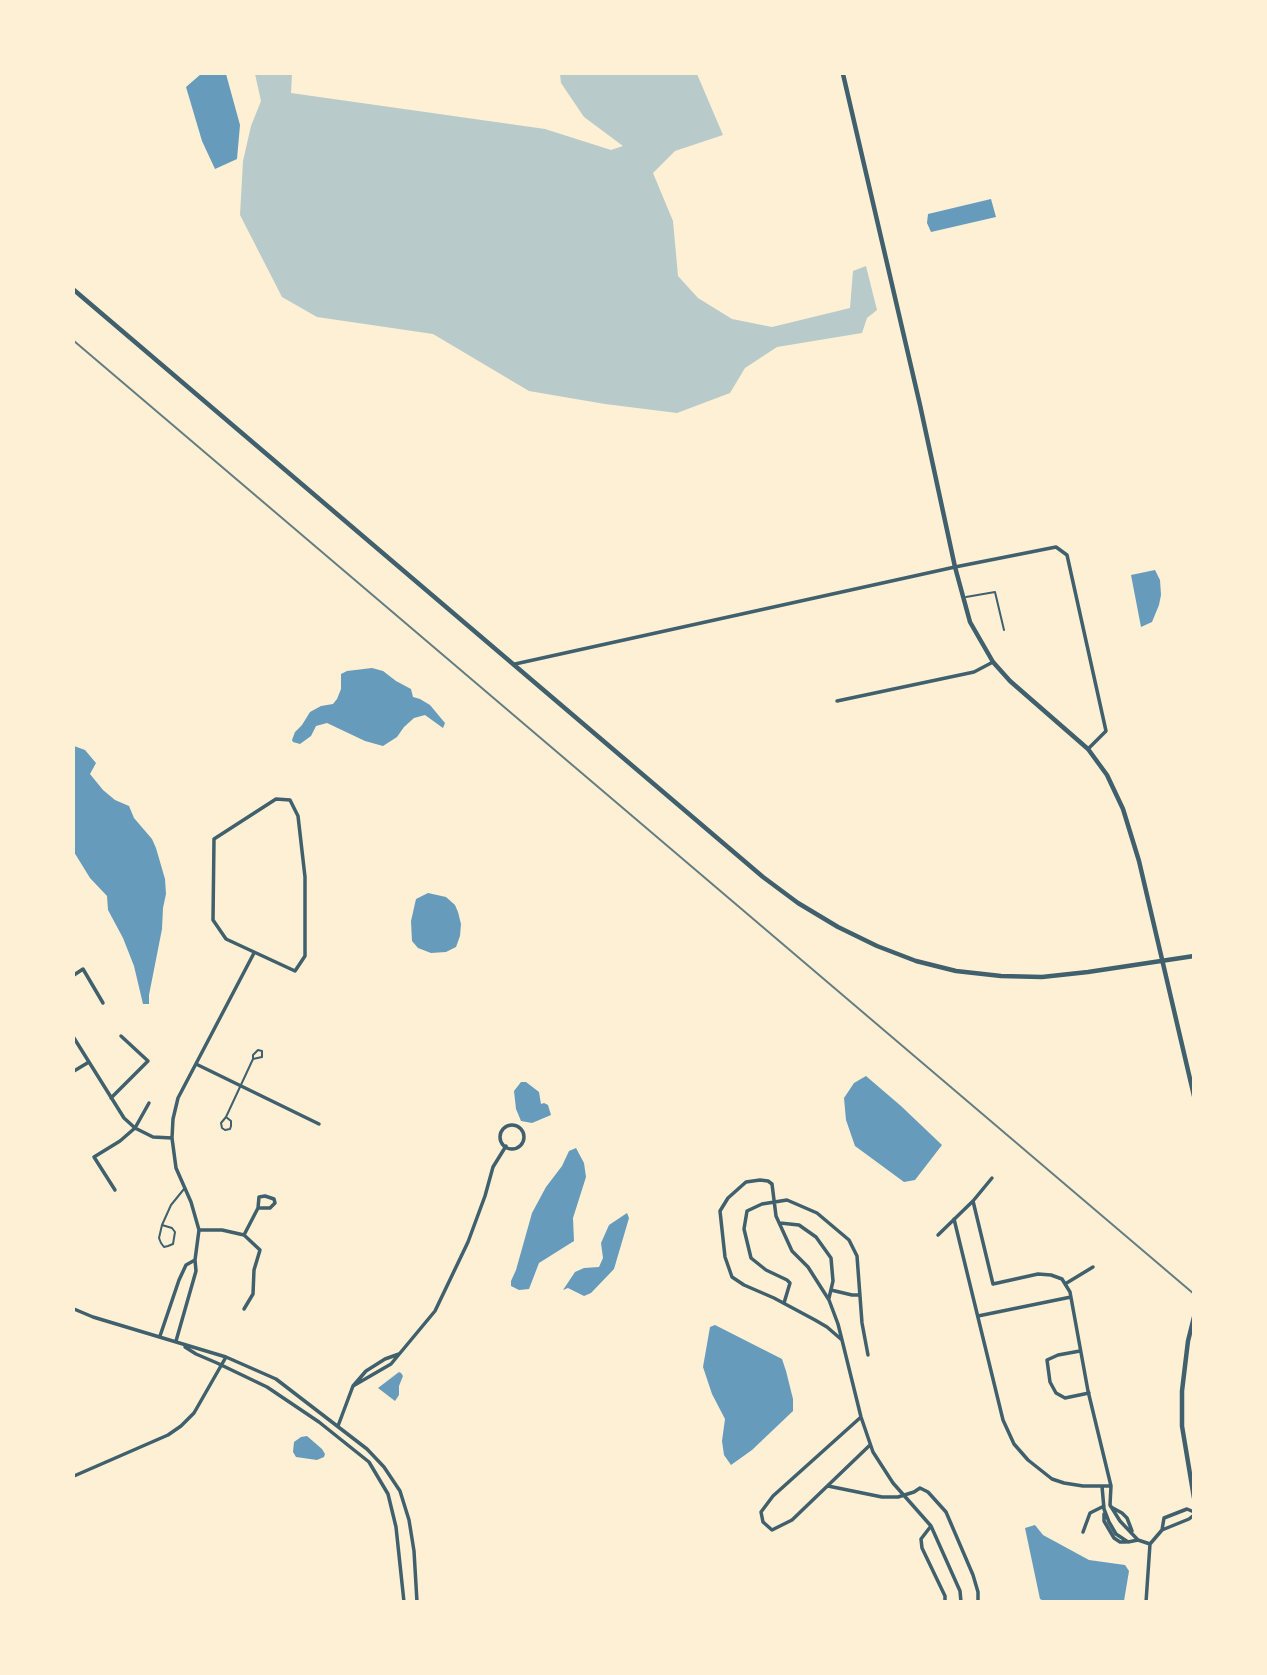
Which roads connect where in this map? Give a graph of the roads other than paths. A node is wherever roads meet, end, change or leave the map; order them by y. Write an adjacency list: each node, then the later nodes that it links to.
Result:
1 (843, 74): 3 (street)
2 (74, 290): 7 (street)
3 (955, 566): 4 (street); 7 (street); 9 (street)
4 (964, 597): 5 (lane); 6 (street)
5 (1004, 630)
6 (993, 662): 8 (street); 9 (street)
7 (514, 664): 12 (street)
8 (837, 701)
9 (1088, 750): 12 (street)
10 (254, 953): 10 (street); 19 (street)
11 (1194, 956): 12 (street)
12 (1162, 962): 22 (street)
13 (74, 975): 14 (street)
14 (103, 1003)
15 (121, 1036): 23 (street)
16 (74, 1038): 18 (street)
17 (254, 1059): 21 (lane)
18 (89, 1062): 20 (street); 23 (street)
19 (196, 1064): 21 (street); 28 (street)
20 (74, 1071)
21 (240, 1086): 25 (lane); 26 (street)
22 (1194, 1096)
23 (111, 1098): 27 (street)
24 (149, 1103): 27 (street)
25 (226, 1117)
26 (319, 1124)
27 (135, 1128): 28 (street); 32 (street)
28 (172, 1138): 31 (street)
29 (506, 1146): 29 (street); 63 (street)
30 (992, 1178): 33 (street)
31 (185, 1188): 38 (lane); 39 (street)
32 (115, 1190)
33 (973, 1201): 36 (street); 44 (street)
34 (774, 1202): 37 (street); 46 (street); 49 (street); 49 (street)
35 (258, 1208): 35 (street); 40 (street)
36 (954, 1219): 41 (street); 52 (street)
37 (780, 1223): 45 (street); 48 (street)
38 (162, 1225): 38 (lane)
39 (199, 1230): 40 (street); 42 (street)
40 (244, 1234): 51 (street)
41 (938, 1235)
42 (195, 1260): 54 (street); 56 (street)
43 (1093, 1267): 44 (street)
44 (1065, 1284): 47 (street)
45 (831, 1290): 46 (street); 48 (street)
46 (859, 1295): 58 (street)
47 (1071, 1297): 52 (street); 57 (street)
48 (828, 1300): 55 (street)
49 (784, 1303): 55 (street)
50 (74, 1308): 54 (street)
51 (244, 1309)
52 (978, 1316): 67 (street)
53 (1194, 1317): 70 (street)
54 (160, 1336): 56 (street)
55 (842, 1340): 62 (street)
56 (178, 1342): 59 (street); 60 (street)
57 (1080, 1351): 61 (street); 61 (street)
58 (868, 1355)
59 (226, 1357): 60 (street); 63 (street)
60 (222, 1365): 65 (street); 78 (street)
61 (1089, 1393): 68 (street)
62 (861, 1418): 64 (street); 66 (street)
63 (338, 1426): 79 (street)
64 (870, 1445): 66 (street); 69 (street)
65 (74, 1476)
66 (828, 1486): 69 (street)
67 (1102, 1486): 68 (street); 71 (street)
68 (1111, 1486): 76 (street)
69 (904, 1495): 73 (street); 82 (street)
70 (1194, 1498)
71 (1104, 1507): 75 (street); 76 (street)
72 (1194, 1513): 74 (street); 74 (street)
73 (931, 1526): 80 (street); 81 (street)
74 (1162, 1530): 77 (street)
75 (1083, 1532)
76 (1135, 1541): 77 (street)
77 (1150, 1544): 83 (street)
78 (404, 1601)
79 (417, 1601)
80 (945, 1601)
81 (961, 1601)
82 (978, 1601)
83 (1146, 1601)

